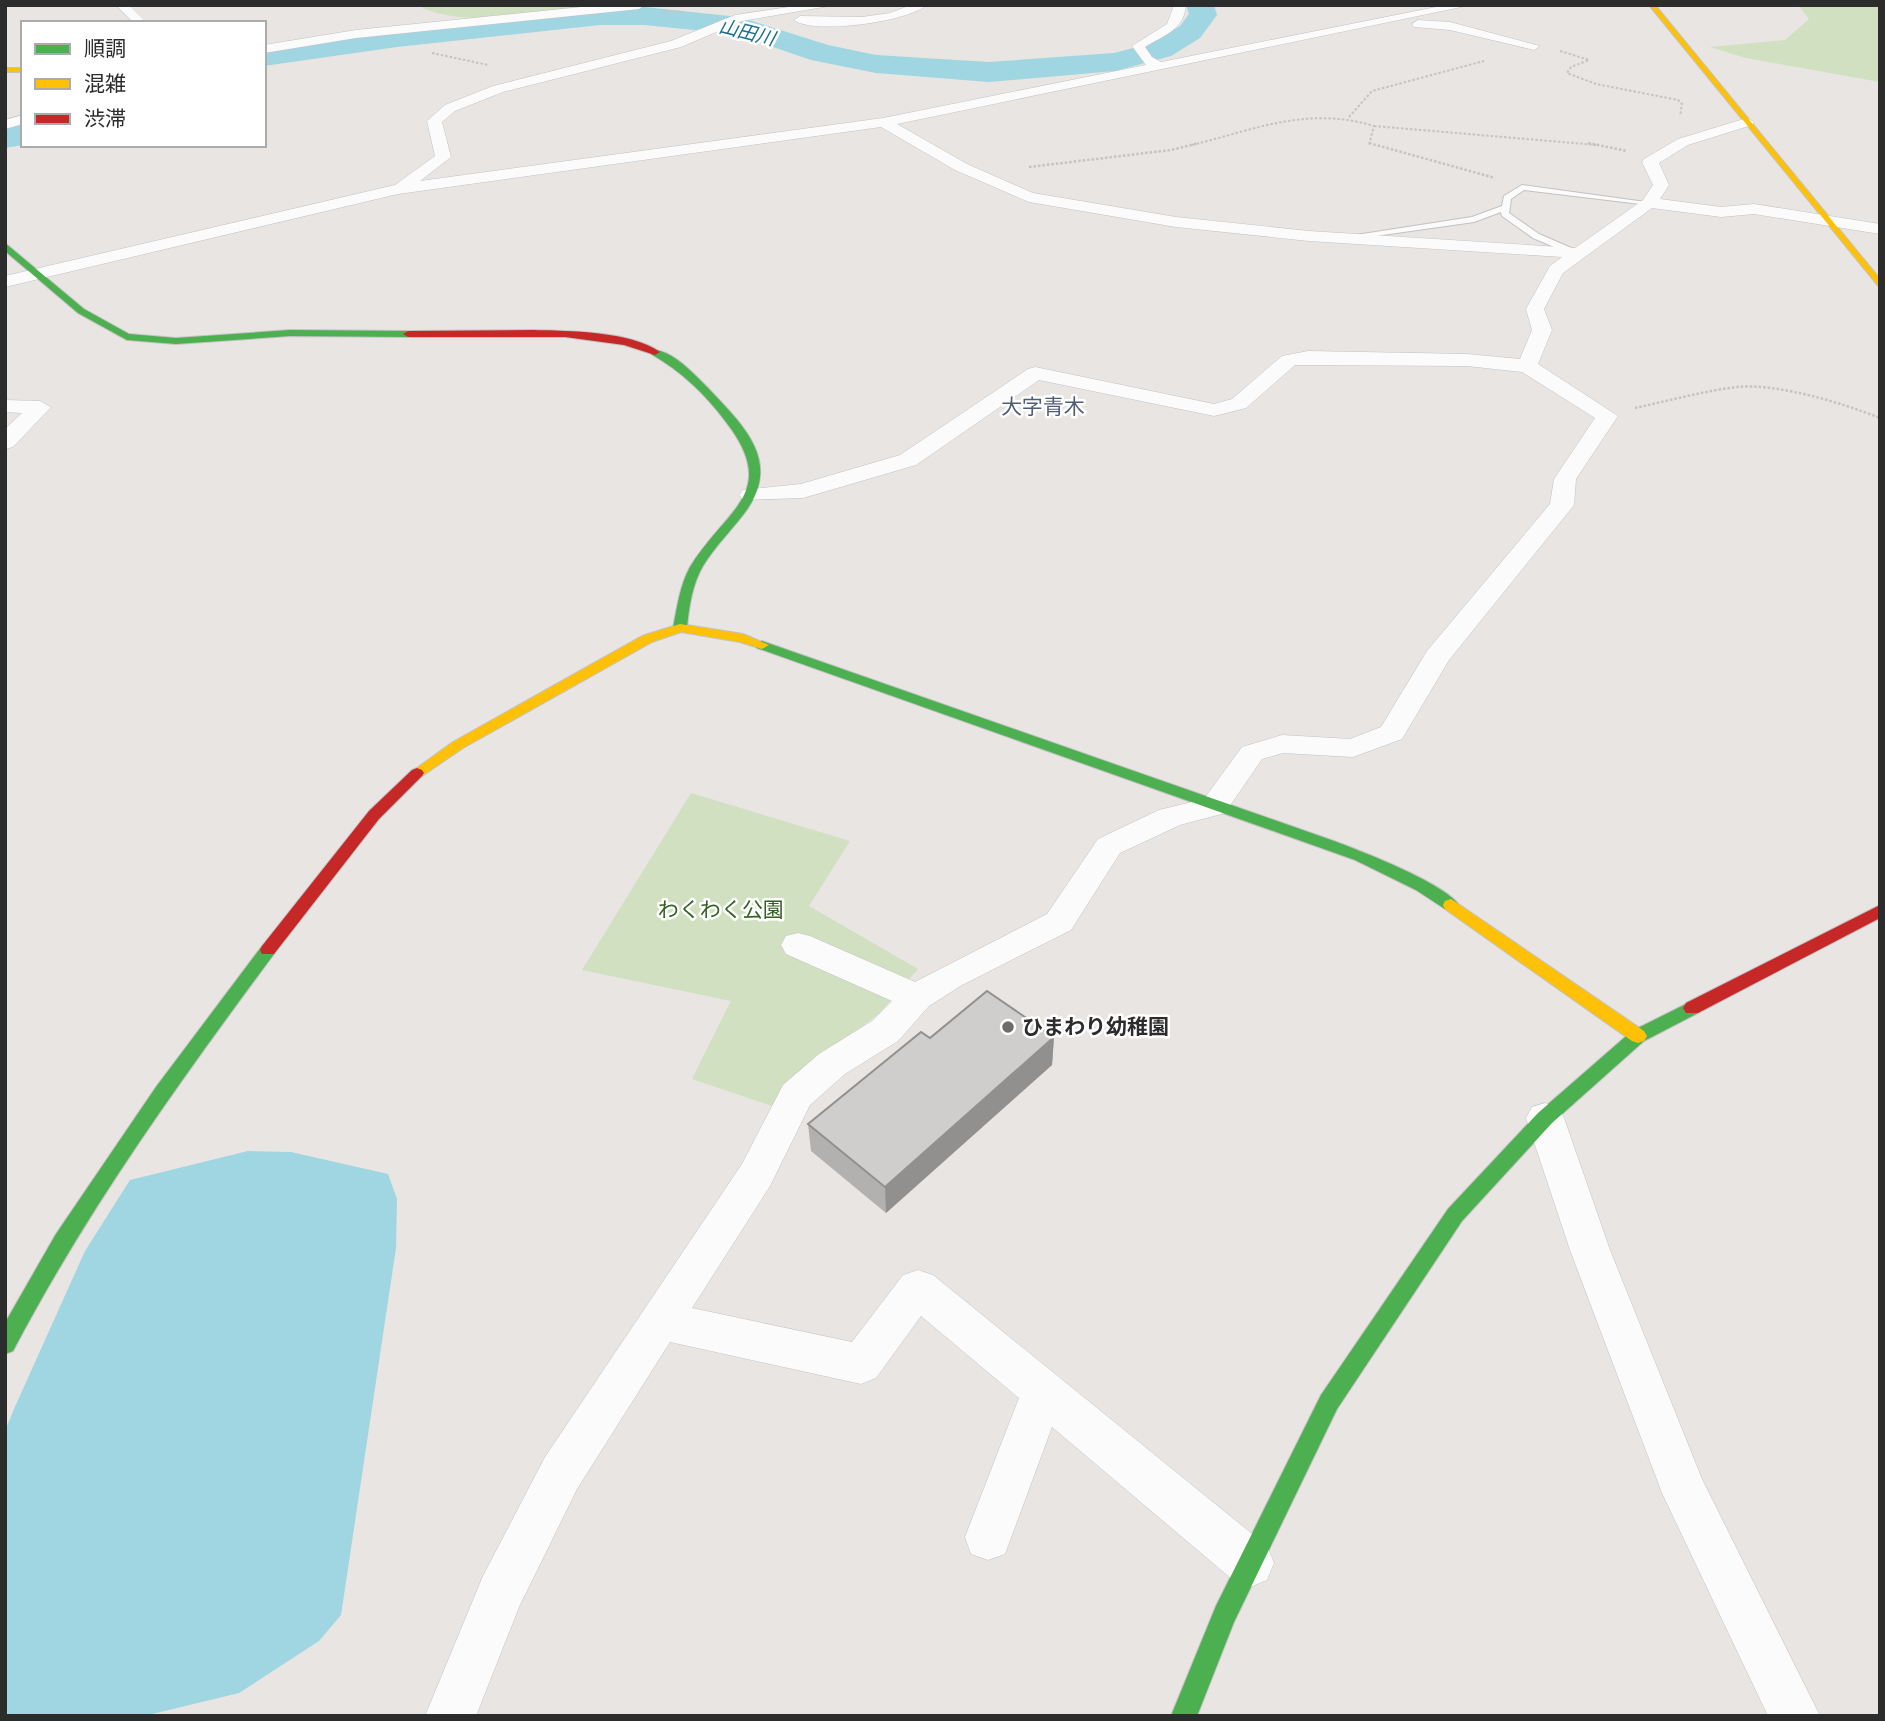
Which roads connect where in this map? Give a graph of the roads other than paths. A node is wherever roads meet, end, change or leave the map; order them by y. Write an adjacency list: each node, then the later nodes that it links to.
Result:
1 (122, 5): 9 (street)
2 (639, 5): 12 (street)
3 (829, 5): 8 (street)
4 (921, 5): 8 (street)
5 (1180, 5): 13 (street)
6 (1465, 5): 10 (street)
7 (1652, 5): 15 (street)
8 (738, 18): 16 (street)
9 (139, 21)
10 (1381, 23): 11 (street); 13 (street)
11 (1534, 46)
12 (266, 49)
13 (1158, 66): 14 (street)
14 (883, 121): 16 (street); 21 (street)
15 (1747, 122): 17 (street); 19 (street)
16 (398, 190): 24 (street)
17 (1649, 203): 18 (lane); 19 (street); 23 (street)
18 (1504, 208): 21 (lane); 23 (lane)
19 (1826, 220): 20 (street); 26 (street)
20 (1880, 229)
21 (1347, 237): 23 (street)
22 (5, 246): 24 (street)
23 (1575, 253): 27 (street)
24 (41, 274): 25 (street); 30 (street)
25 (5, 282)
26 (1880, 285)
27 (1527, 366): 30 (street); 32 (street)
28 (5, 406): 29 (street)
29 (5, 442)
30 (751, 495): 31 (street)
31 (680, 628): 32 (street); 39 (street)
32 (1214, 806): 35 (street); 36 (street)
33 (1880, 911): 36 (street)
34 (797, 945): 35 (street)
35 (917, 997): 38 (street)
36 (1638, 1036): 37 (street)
37 (1545, 1118): 42 (street); 45 (street)
38 (661, 1321): 40 (street); 43 (street)
39 (5, 1344)
40 (1043, 1392): 41 (street); 42 (street)
41 (988, 1537)
42 (1250, 1563): 44 (street)
43 (450, 1716)
44 (1184, 1716)
45 (1795, 1716)

